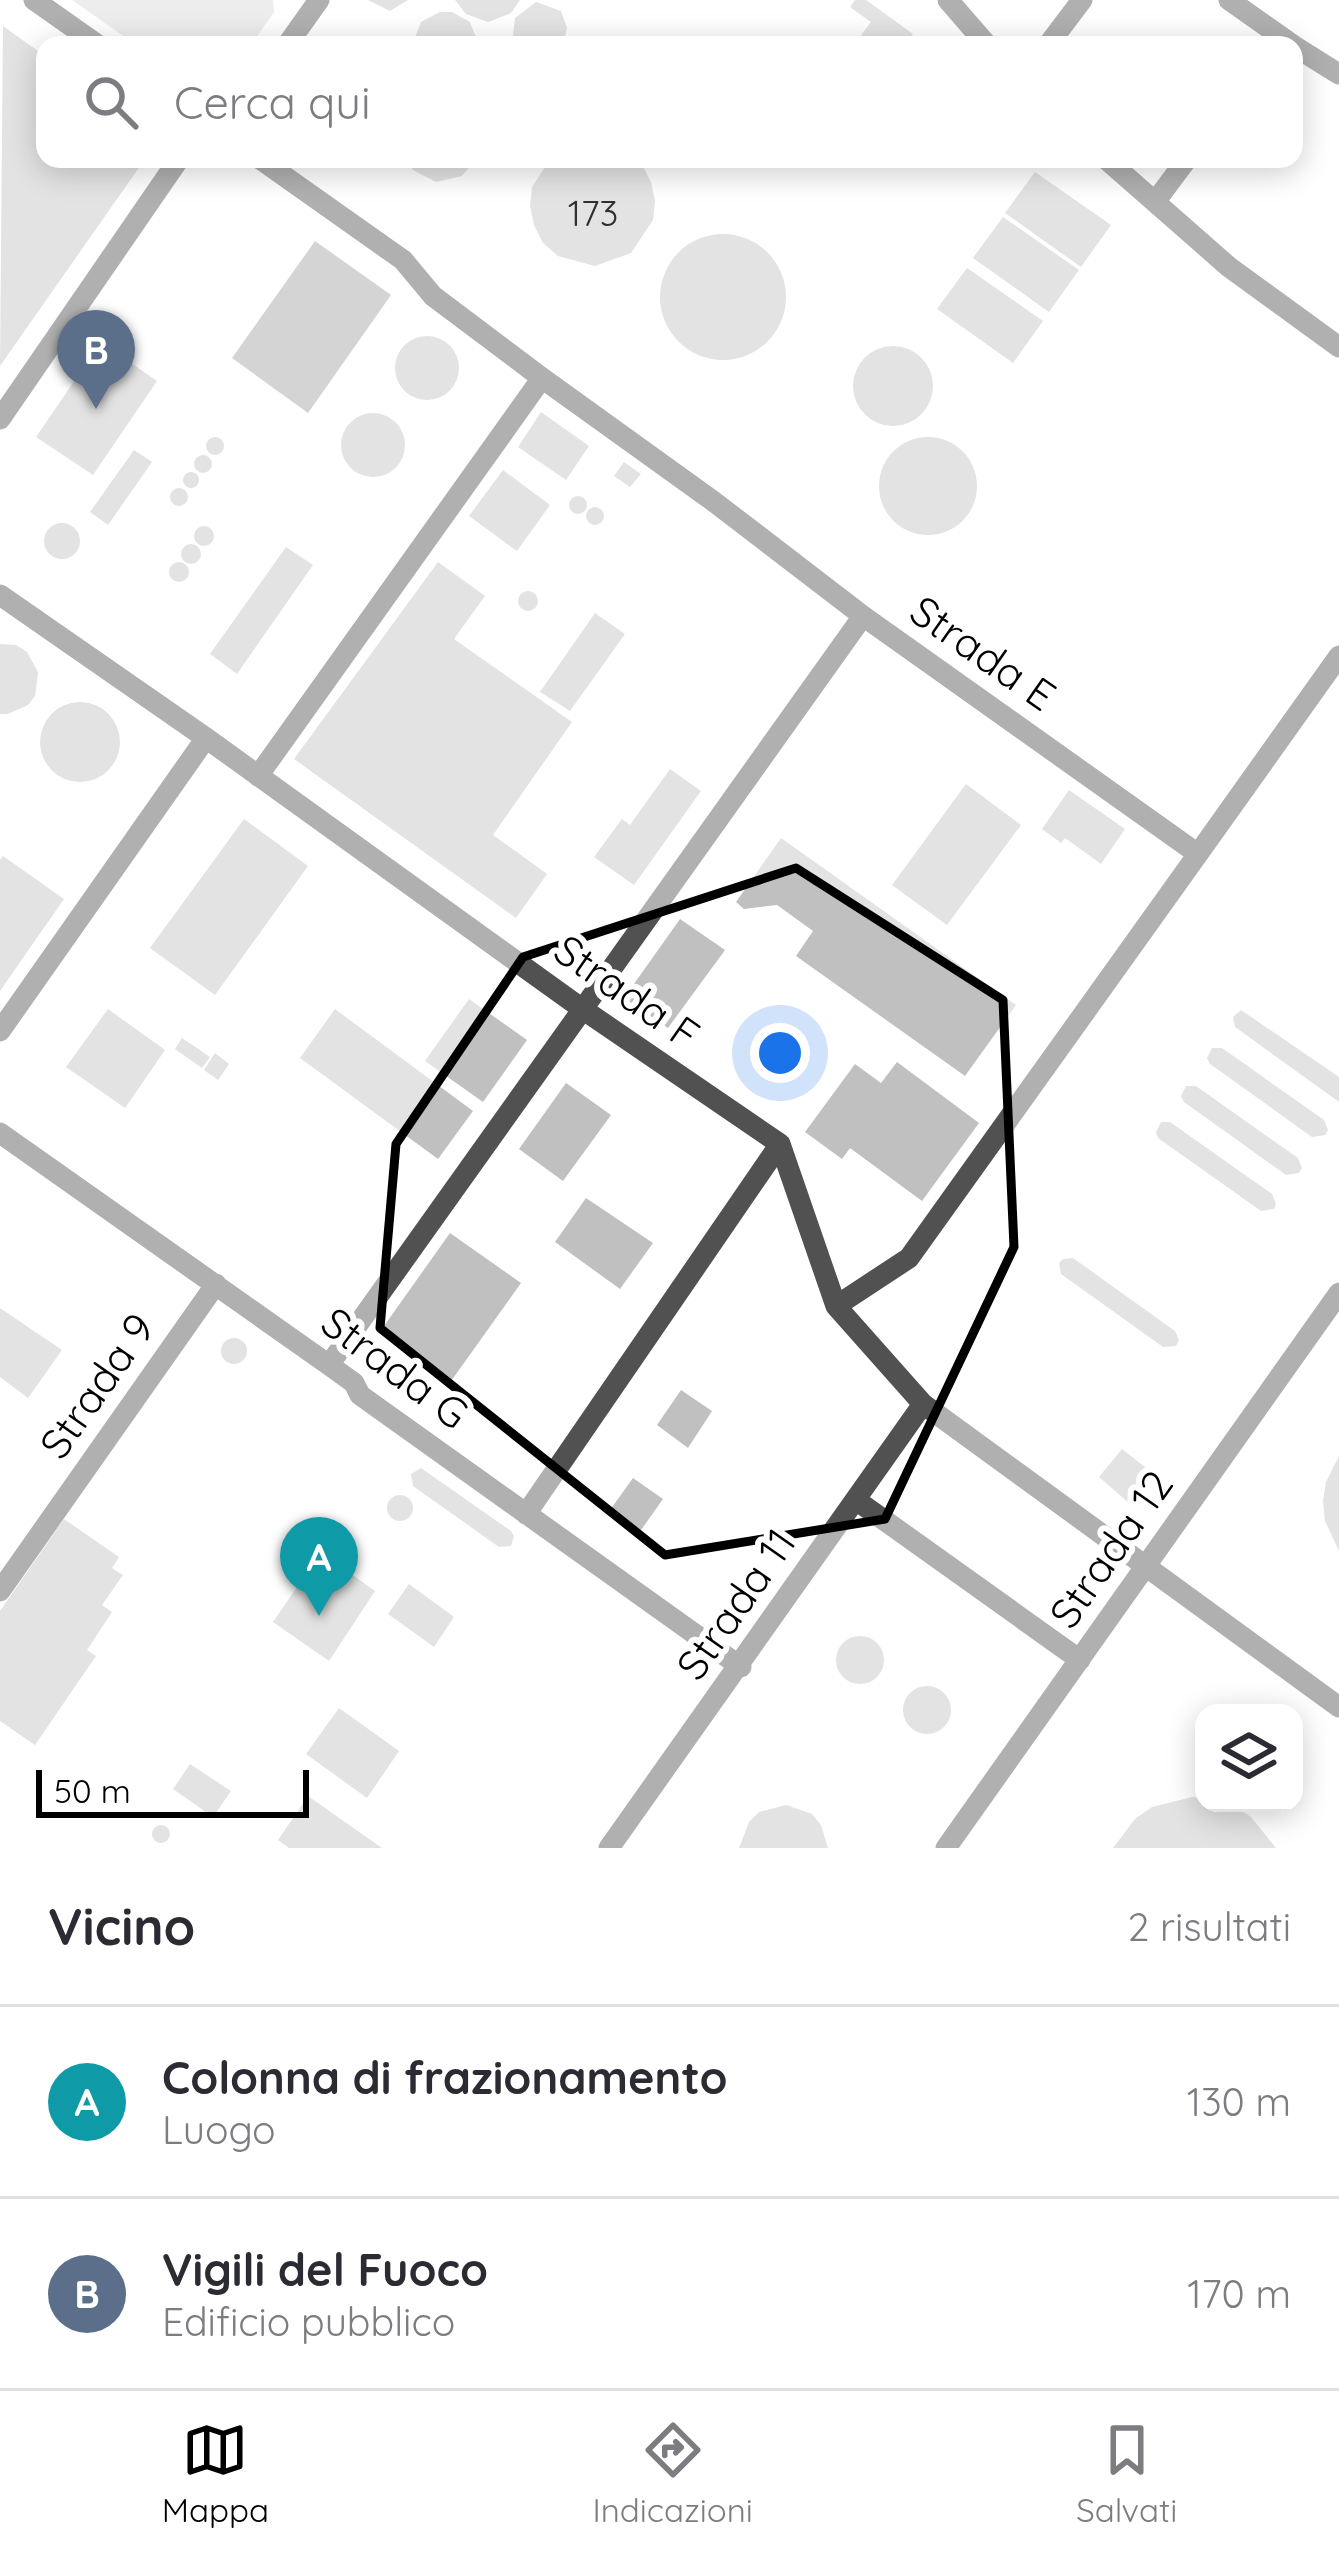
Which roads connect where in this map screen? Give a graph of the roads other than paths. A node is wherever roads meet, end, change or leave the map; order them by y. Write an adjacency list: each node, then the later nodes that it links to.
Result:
1 (34, 0): 6 (lane)
2 (948, 0): 8 (lane)
3 (1082, 0): 9 (lane)
4 (1229, 0): 10 (lane)
5 (311, 3): 7 (lane)
6 (85, 36)
7 (292, 36)
8 (979, 36)
9 (1055, 36)
10 (1275, 36)
11 (1303, 54): 12 (lane)
12 (1339, 74)
13 (173, 168): 20 (lane)
14 (273, 168): 19 (lane, Strada E)
15 (1116, 168): 17 (lane)
16 (1180, 168): 17 (lane)
17 (1155, 202): 18 (lane)
18 (1339, 347)
19 (542, 378): 22 (lane, Strada E); 25 (lane)
20 (0, 419)
21 (0, 595): 24 (lane, Strada F)
22 (863, 616): 26 (lane, Strada E); 27 (lane)
23 (1339, 656): 26 (lane)
24 (206, 738): 25 (lane, Strada F); 28 (lane)
25 (258, 776): 27 (lane, Strada F)
26 (1198, 854): 33 (lane)
27 (581, 1009): 30 (lane, Strada F); 34 (lane)
28 (0, 1031)
29 (0, 1133): 31 (lane, Strada G)
30 (780, 1144): 33 (lane); 37 (lane)
31 (216, 1284): 34 (lane, Strada G); 39 (lane, Strada 9)
32 (1339, 1294): 38 (lane, Strada 12)
33 (836, 1306): 35 (lane)
34 (329, 1364): 37 (lane, Strada G)
35 (923, 1404): 36 (lane, Strada 11); 38 (lane)
36 (856, 1499): 40 (lane); 41 (lane, Strada 11)
37 (526, 1514): 41 (lane, Strada G)
38 (1147, 1565): 40 (lane, Strada 12); 42 (lane)
39 (0, 1591)
40 (1080, 1660): 44 (lane, Strada 12)
41 (741, 1667): 43 (lane, Strada 11)
42 (1339, 1707)
43 (610, 1848)
44 (946, 1848)

